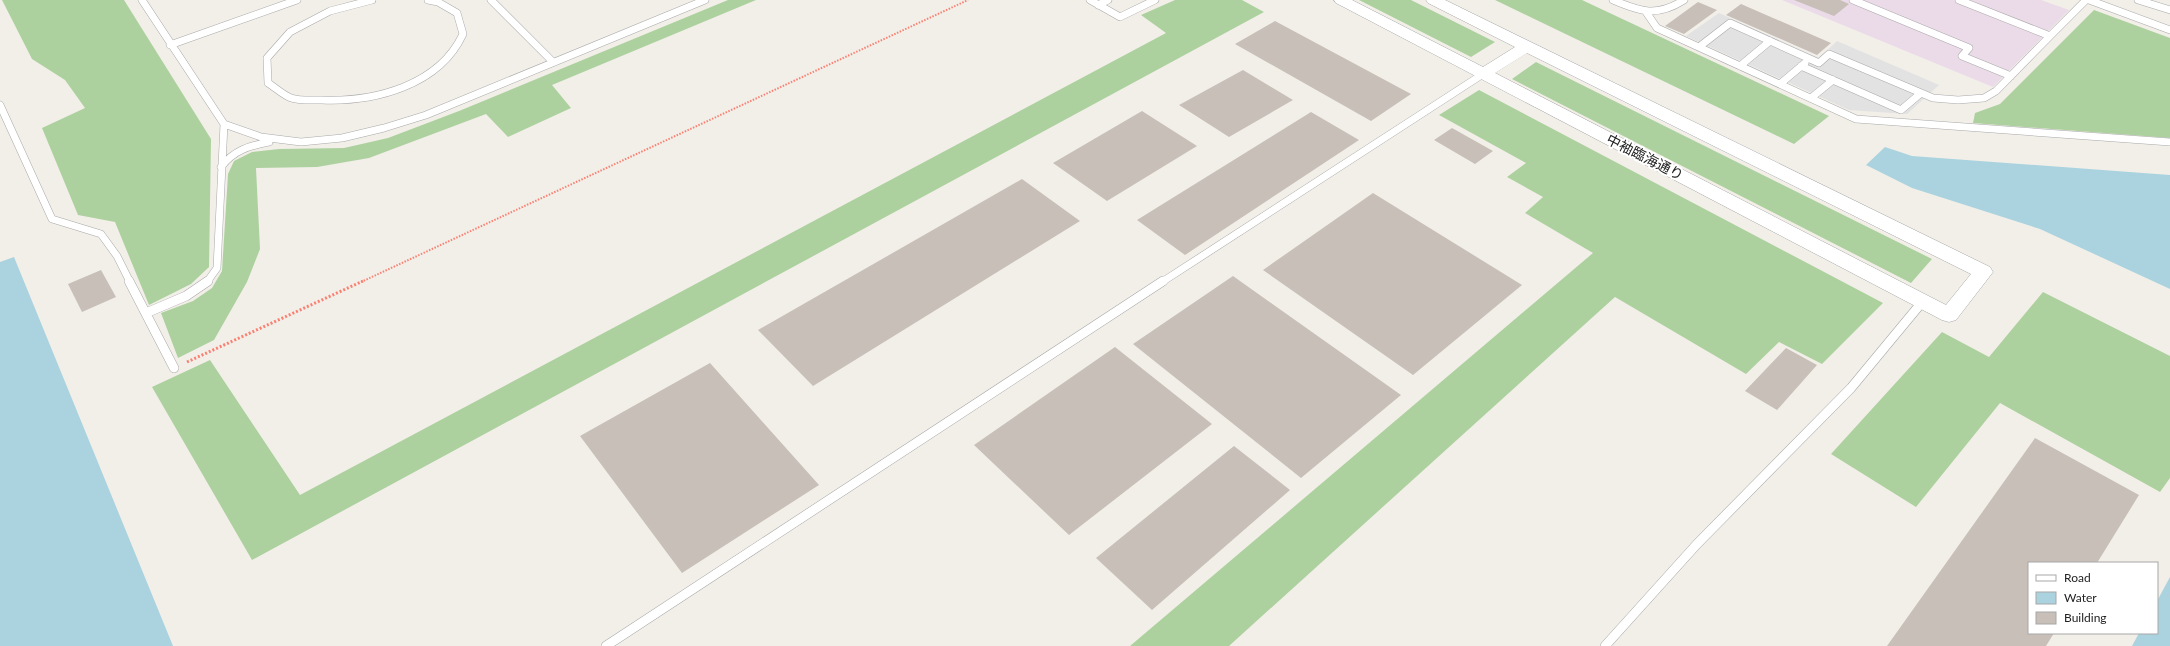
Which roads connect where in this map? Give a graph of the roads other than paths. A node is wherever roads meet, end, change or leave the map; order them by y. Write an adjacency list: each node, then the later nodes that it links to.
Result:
1 (142, 0): 24 (lane)
2 (297, 0): 24 (lane)
3 (372, 0): 4 (lane)
4 (428, 0)
5 (492, 0): 28 (lane)
6 (705, 0): 28 (lane)
7 (1090, 0): 18 (lane)
8 (1108, 0): 18 (lane)
9 (1155, 0): 18 (lane)
10 (1341, 0): 31 (street, 中袖臨海通り)
11 (1433, 0): 25 (street)
12 (1613, 0): 20 (lane)
13 (1684, 0): 20 (lane)
14 (1853, 0): 32 (lane)
15 (1959, 0): 22 (lane)
16 (2087, 0): 21 (lane); 22 (lane)
17 (2138, 0): 19 (lane)
18 (1098, 5)
19 (2170, 10)
20 (1646, 12): 26 (lane)
21 (2170, 30)
22 (2050, 36): 32 (lane)
23 (1770, 41): 26 (lane); 27 (lane); 29 (lane)
24 (170, 45): 38 (lane)
25 (1527, 46): 31 (street); 42 (street, 中袖臨海通り)
26 (1698, 47): 29 (lane)
27 (1810, 59): 30 (lane); 35 (lane)
28 (553, 62): 39 (lane)
29 (1740, 66): 34 (lane)
30 (1801, 66): 33 (lane); 34 (lane)
31 (1483, 74): 42 (street, 中袖臨海通り); 45 (lane)
32 (2011, 76): 35 (lane)
33 (1833, 80): 35 (lane); 36 (lane)
34 (1780, 84): 36 (lane)
35 (1921, 93)
36 (1811, 98): 40 (lane)
37 (0, 104): 43 (lane)
38 (224, 124): 39 (lane); 41 (lane)
39 (278, 140): 41 (lane)
40 (2170, 142)
41 (221, 168): 43 (lane)
42 (1923, 301): 46 (lane)
43 (146, 313): 44 (lane)
44 (174, 368)
45 (606, 646)
46 (1605, 646)

